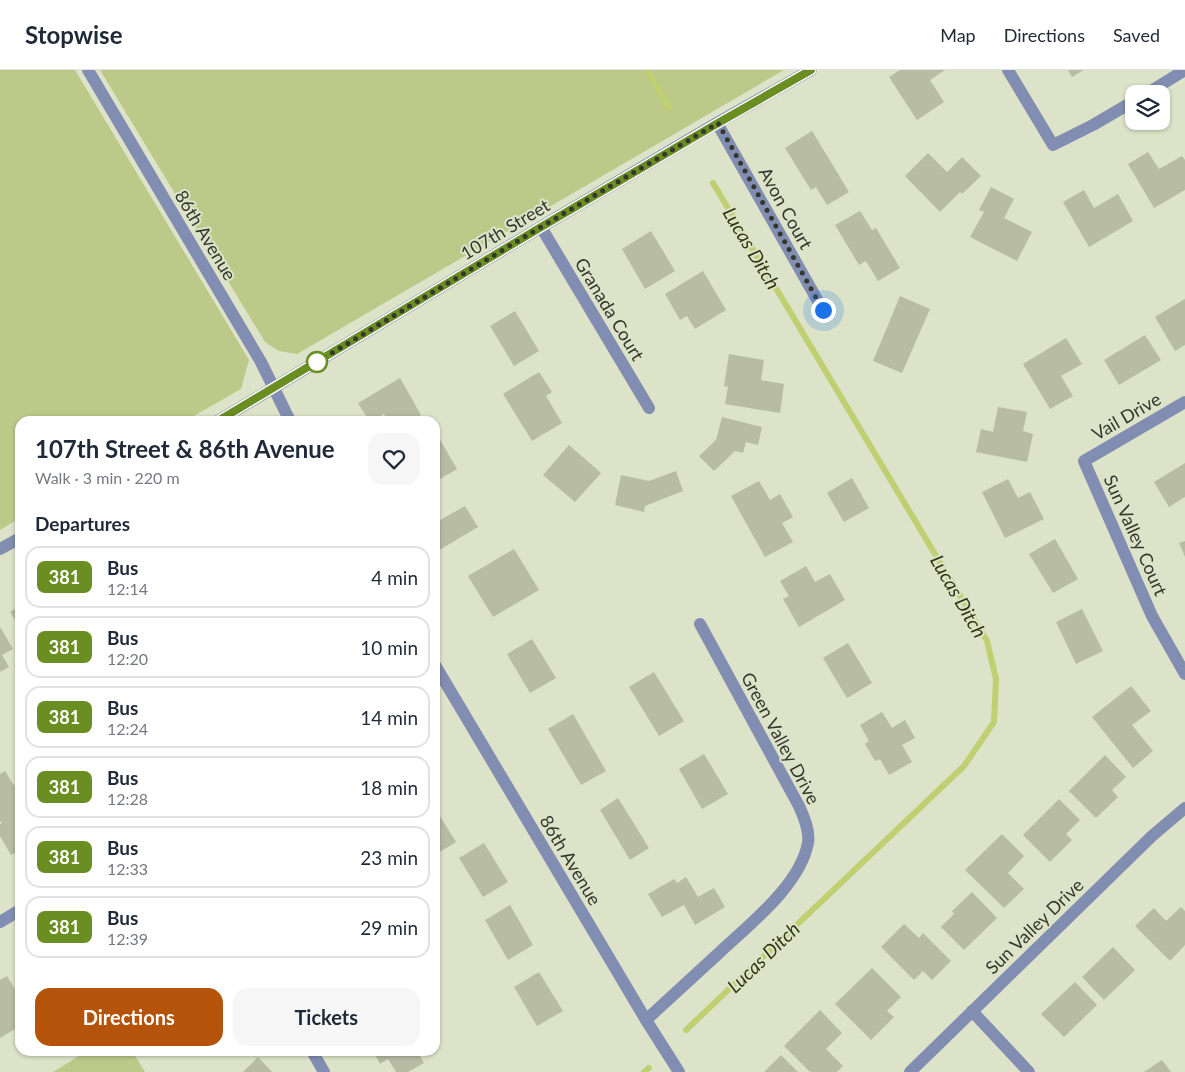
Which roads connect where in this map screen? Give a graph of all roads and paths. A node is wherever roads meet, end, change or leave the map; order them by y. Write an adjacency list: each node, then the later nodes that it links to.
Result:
1 (88, 70): 10 (street, 86th Avenue)
2 (811, 70): 7 (street, 107th Street)
3 (1008, 70): 6 (street)
4 (1185, 70): 5 (street)
5 (1161, 85)
6 (1125, 106)
7 (718, 123): 8 (street, 107th Street); 9 (street, Avon Court)
8 (541, 227): 10 (street, 107th Street); 12 (street, Granada Court)
9 (823, 310)
10 (274, 388): 13 (street, 107th Street); 14 (street, 86th Avenue)
11 (1185, 402): 15 (street, Vail Drive)
12 (649, 408)
13 (226, 416)
14 (288, 416)
15 (1084, 461): 20 (street, Sun Valley Court)
16 (15, 541): 17 (street)
17 (0, 550)
18 (700, 624): 25 (street, Green Valley Drive)
19 (440, 673): 25 (street, 86th Avenue)
20 (1185, 674)
21 (1185, 808): 24 (street, Sun Valley Drive)
22 (15, 913): 23 (street)
23 (0, 922)
24 (972, 1011): 29 (street, Sun Valley Drive); 30 (street)
25 (646, 1020): 28 (street, 86th Avenue)
26 (315, 1056): 27 (street)
27 (324, 1072)
28 (679, 1072)
29 (910, 1072)
30 (1030, 1072)

